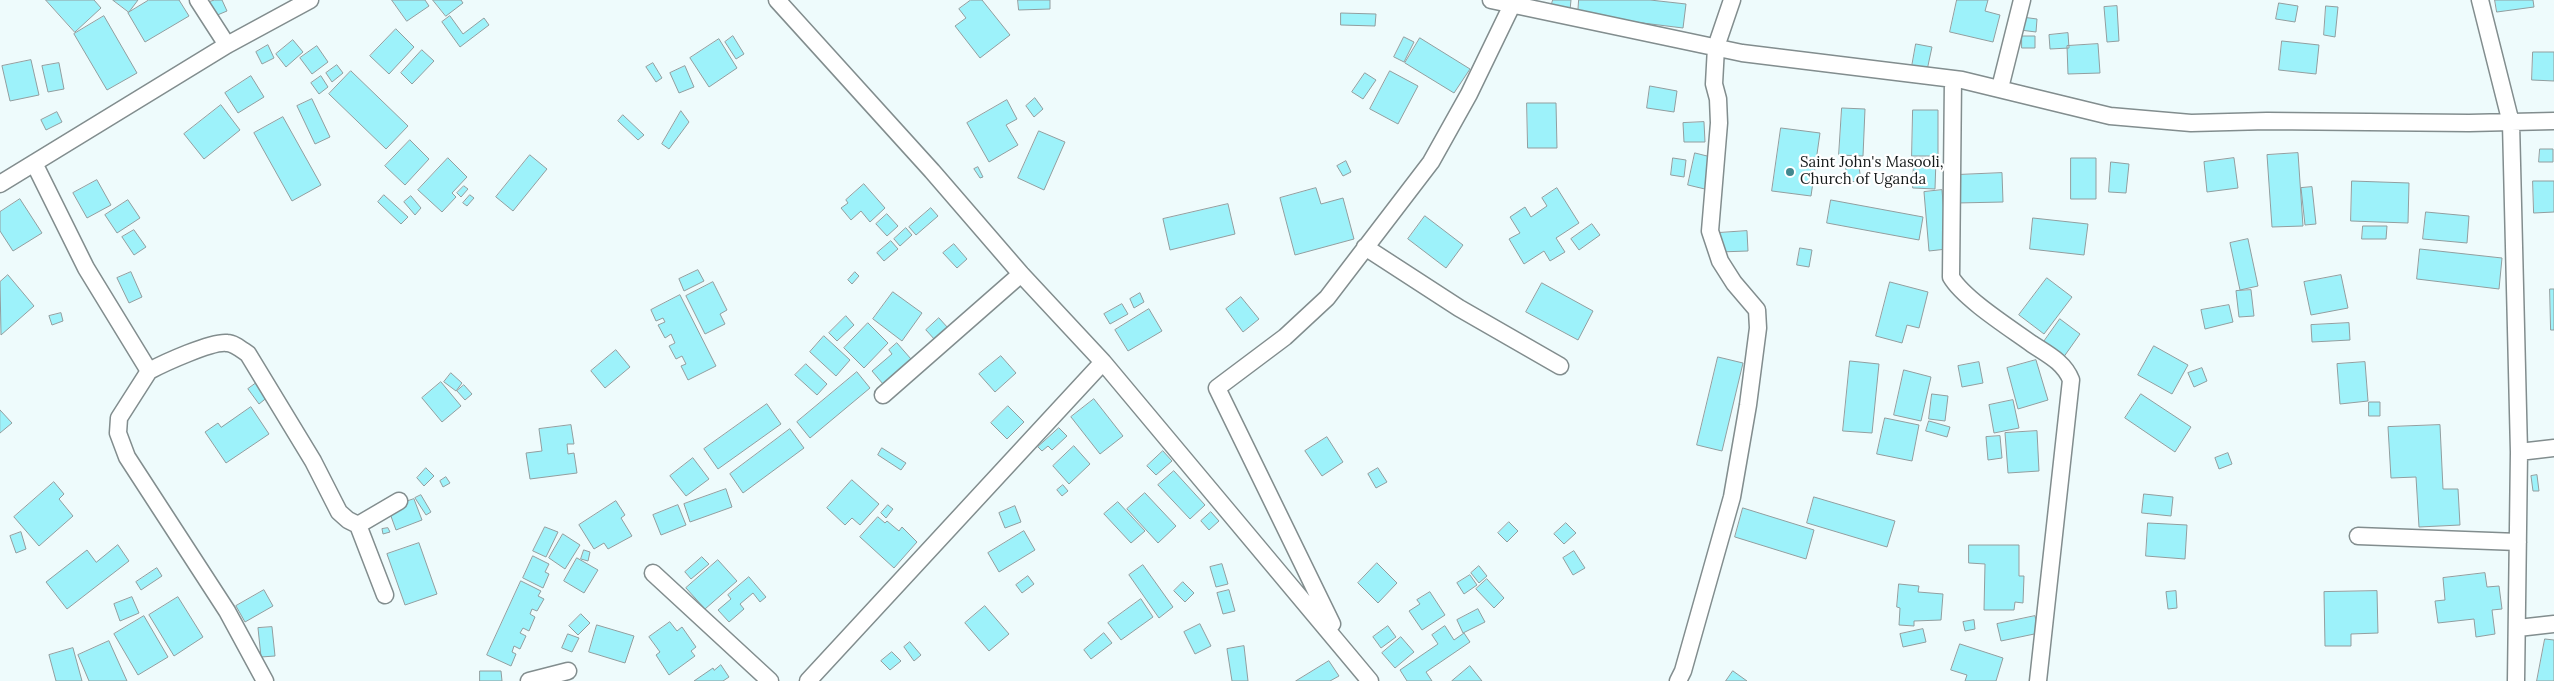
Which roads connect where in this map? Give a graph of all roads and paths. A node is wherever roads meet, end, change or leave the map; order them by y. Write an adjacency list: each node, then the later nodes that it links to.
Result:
1 (198, 0): 9 (street)
2 (310, 0): 9 (street)
3 (777, 0): 18 (street)
4 (1492, 0): 8 (street)
5 (1732, 0): 10 (street)
6 (2022, 0): 12 (street)
7 (2480, 0): 14 (street)
8 (1512, 5): 10 (street); 17 (street)
9 (227, 45): 15 (street)
10 (1716, 47): 11 (street); 40 (street)
11 (1954, 79): 12 (street); 41 (street)
12 (2000, 88): 14 (street)
13 (2554, 121): 14 (street)
14 (2512, 123): 24 (street)
15 (34, 163): 16 (street); 21 (street)
16 (0, 184)
17 (1365, 247): 20 (street); 33 (street)
18 (1021, 274): 19 (street); 22 (street)
19 (1103, 362): 33 (street); 38 (street)
20 (1560, 366)
21 (149, 371): 26 (street); 35 (street)
22 (883, 395)
23 (2554, 448): 24 (street)
24 (2519, 452): 28 (street)
25 (399, 500): 26 (street)
26 (358, 525): 30 (street)
27 (2358, 536): 28 (street)
28 (2518, 542): 32 (street)
29 (654, 573): 37 (street)
30 (385, 595)
31 (2554, 624): 32 (street)
32 (2518, 628): 42 (street)
33 (1343, 646): 39 (street)
34 (568, 671): 36 (street)
35 (265, 681)
36 (529, 681)
37 (770, 681)
38 (808, 681)
39 (1370, 681)
40 (1678, 681)
41 (2038, 681)
42 (2516, 681)

